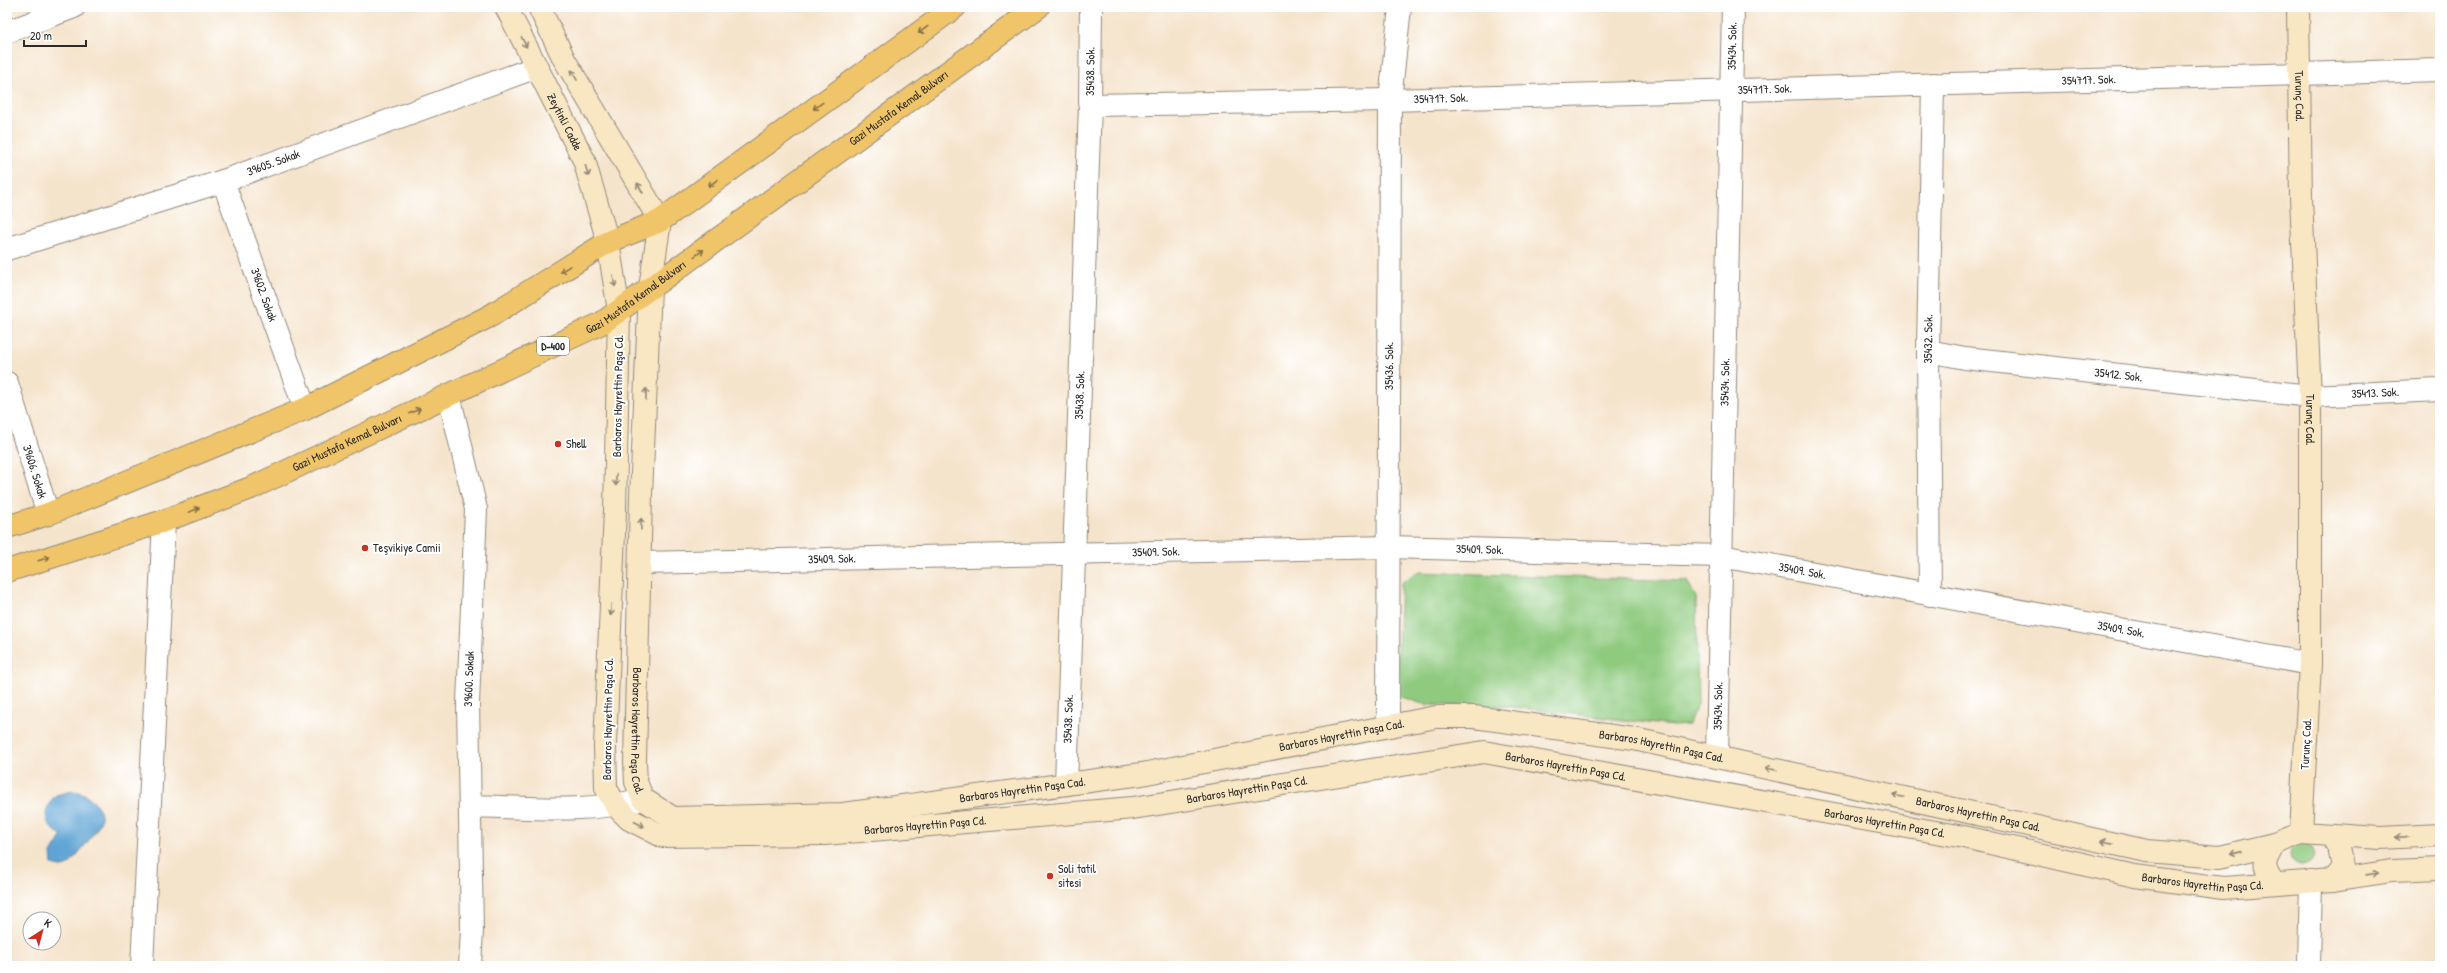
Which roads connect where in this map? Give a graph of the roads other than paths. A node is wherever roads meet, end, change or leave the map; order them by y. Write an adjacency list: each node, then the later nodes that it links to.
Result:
1 (74, 7): 10 (street)
2 (506, 7): 11 (street, Zeytinli Cadde, one-way to 11)
3 (539, 7): 19 (street, one-way to 3)
4 (955, 7): 19 (highway, one-way to 19)
5 (1038, 7): 22 (highway, Gazi Mustafa Kemal Bulvarı / D-400, one-way to 5)
6 (1091, 7): 17 (street, 35438. Sok.)
7 (1400, 7): 16 (street, 35436. Sok.)
8 (1733, 7): 15 (street, 35434. Sok.)
9 (2298, 7): 13 (street, Turunç Cad.)
10 (7, 32)
11 (537, 67): 18 (street, 39605. Sokak); 20 (street, Zeytinli Cadde, one-way to 20)
12 (2440, 70): 13 (street, 354717. Sok.)
13 (2299, 74): 14 (street, 354717. Sok.); 28 (street, Turunç Cad.)
14 (1933, 84): 15 (street, 354717. Sok.); 24 (street, 35432. Sok.)
15 (1732, 89): 16 (street, 354717. Sok.); 35 (street, 35434. Sok.)
16 (1390, 100): 17 (street, 354717. Sok.); 33 (street, 35436. Sok.)
17 (1090, 105): 34 (street, 35438. Sok.)
18 (223, 181): 21 (street, 39605. Sokak); 29 (street, 39602. Sokak)
19 (660, 221): 20 (highway); 22 (street, Barbaros Hayrettin Paşa Cad.)
20 (608, 242): 23 (street, Barbaros Hayrettin Paşa Cd., one-way to 23); 29 (highway, one-way to 29)
21 (7, 249)
22 (650, 288): 23 (highway, Gazi Mustafa Kemal Bulvarı / D-400); 36 (street, Barbaros Hayrettin Paşa Cad., one-way to 22)
23 (619, 311): 27 (highway, Gazi Mustafa Kemal Bulvarı / D-400); 45 (street, Barbaros Hayrettin Paşa Cd., one-way to 45)
24 (1928, 351): 28 (street, 35412. Sok.); 38 (street, 35432. Sok.)
25 (7, 383): 30 (street, 39606. Sokak)
26 (2440, 390): 28 (street, 35413. Sok.)
27 (449, 395): 31 (highway, Gazi Mustafa Kemal Bulvarı / D-400, one-way to 27); 44 (street, 39600. Sokak)
28 (2310, 396): 39 (street, Turunç Cad.)
29 (305, 409): 30 (highway)
30 (48, 514): 32 (highway)
31 (164, 521): 37 (highway, Gazi Mustafa Kemal Bulvarı / D-400, one-way to 31); 54 (street)
32 (7, 527)
33 (1389, 547): 34 (street, 35409. Sok.); 35 (street, 35409. Sok.); 40 (street, 35436. Sok.)
34 (1074, 554): 36 (street, 35409. Sok.); 42 (street, 35438. Sok.)
35 (1721, 556): 38 (street, 35409. Sok.); 41 (street, 35434. Sok.)
36 (640, 563): 43 (street, Barbaros Hayrettin Paşa Cad.)
37 (7, 571)
38 (1930, 595): 39 (street, 35409. Sok.)
39 (2310, 664): 46 (street, Turunç Cad.)
40 (1388, 726): 41 (street, Barbaros Hayrettin Paşa Cad.); 42 (street, Barbaros Hayrettin Paşa Cad.)
41 (1717, 757): 49 (street, Barbaros Hayrettin Paşa Cad., one-way to 41)
42 (1066, 784): 43 (street, Barbaros Hayrettin Paşa Cad.)
43 (643, 799): 45 (street)
44 (470, 806): 45 (street); 55 (street, 39600. Sokak)
45 (616, 806): 53 (street, Barbaros Hayrettin Paşa Cd., one-way to 53)
46 (2301, 833): 47 (street); 49 (street)
47 (2332, 835): 48 (street, one-way to 47); 51 (street)
48 (2440, 835)
49 (2274, 844): 53 (street)
50 (2440, 869): 51 (street, Barbaros Hayrettin Paşa Cd., one-way to 50)
51 (2333, 880): 52 (street, Barbaros Hayrettin Paşa Cd.)
52 (2311, 881): 53 (street, Barbaros Hayrettin Paşa Cd.); 56 (street)
53 (2274, 883)
54 (142, 966)
55 (470, 966)
56 (2309, 966)

